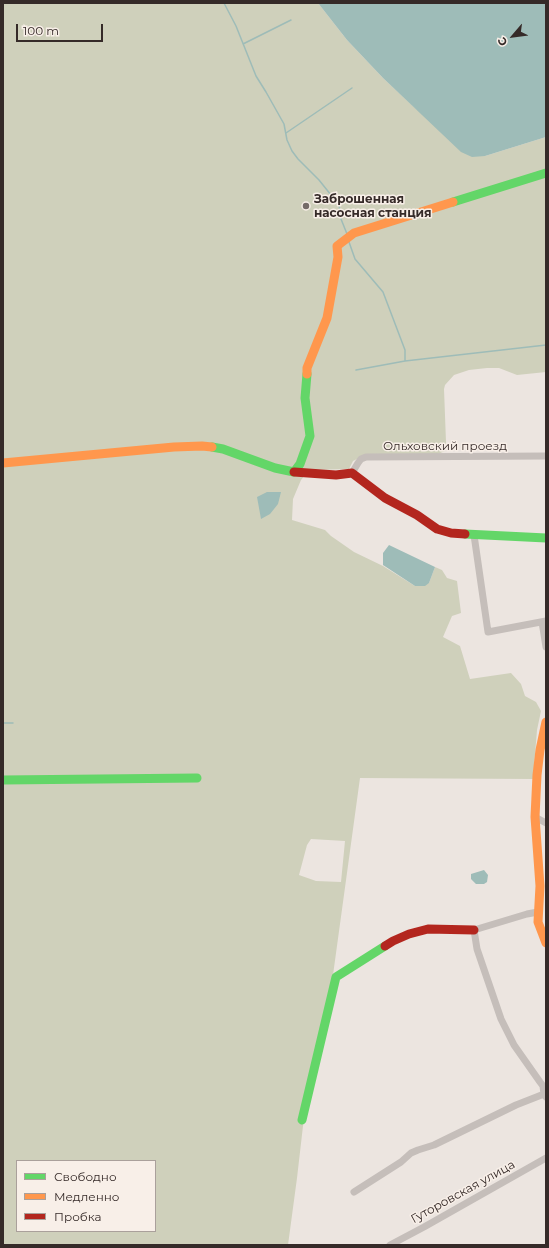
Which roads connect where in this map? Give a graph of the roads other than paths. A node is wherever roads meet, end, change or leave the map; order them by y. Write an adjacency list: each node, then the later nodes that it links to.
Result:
1 (546, 173): 4 (street)
2 (546, 456): 5 (street, Ольховский проезд)
3 (3, 463): 4 (street)
4 (294, 472): 5 (street)
5 (352, 473): 6 (street)
6 (474, 535): 7 (street); 8 (street)
7 (546, 538)
8 (544, 621): 9 (street)
9 (546, 647)
10 (546, 722): 13 (street)
11 (197, 778): 12 (street)
12 (3, 780)
13 (535, 817): 14 (street); 15 (street)
14 (546, 823)
15 (538, 912): 16 (street); 17 (street)
16 (474, 930): 18 (street); 19 (street)
17 (546, 943)
18 (545, 1095): 21 (street)
19 (302, 1120)
20 (546, 1158): 22 (street, Гуторовская улица)
21 (354, 1192)
22 (390, 1245)

